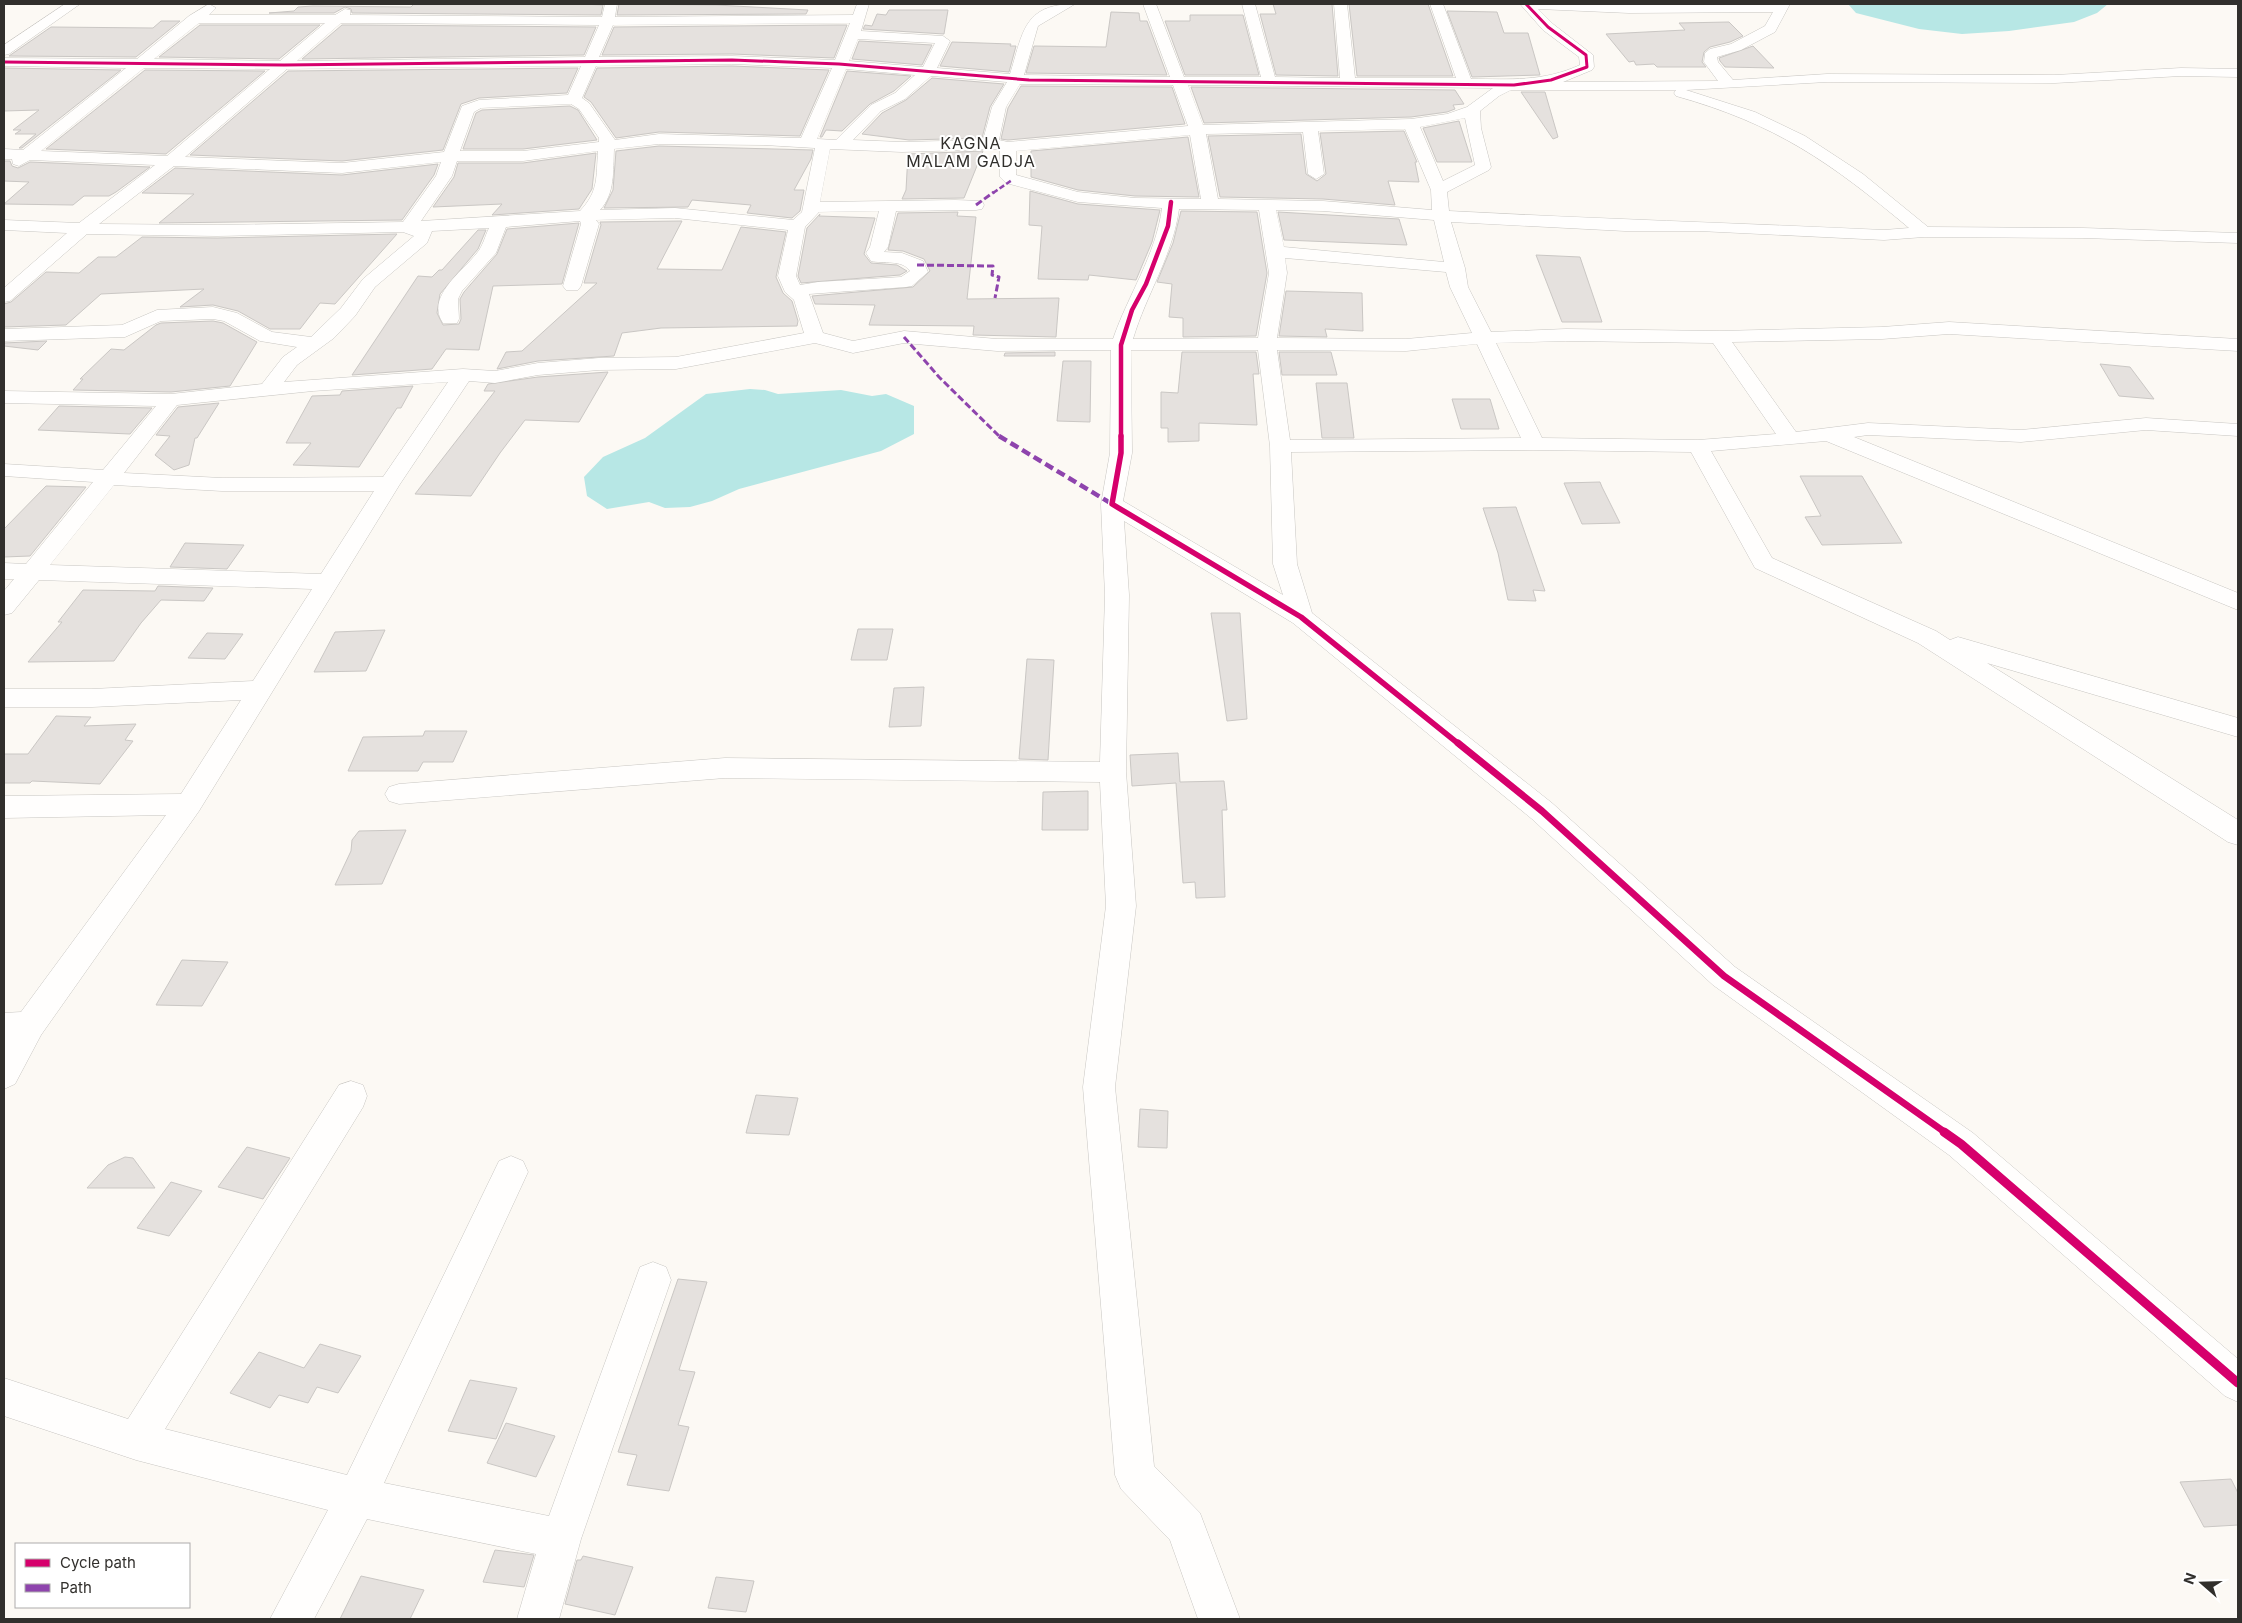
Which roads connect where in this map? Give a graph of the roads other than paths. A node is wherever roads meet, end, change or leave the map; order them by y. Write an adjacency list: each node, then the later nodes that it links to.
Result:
1 (73, 4): 21 (street)
2 (214, 4): 16 (street)
3 (356, 4): 15 (street)
4 (611, 4): 18 (street)
5 (863, 4): 17 (street)
6 (1070, 4): 32 (street)
7 (1150, 4): 34 (street)
8 (1249, 4): 33 (street)
9 (1342, 4): 35 (street)
10 (1437, 4): 36 (street)
11 (1510, 4): 12 (street)
12 (1526, 4): 14 (street); 38 (street)
13 (1783, 6): 14 (street); 37 (street)
14 (1626, 7)
15 (340, 18): 16 (street); 18 (street); 28 (street)
16 (194, 19): 26 (street)
17 (856, 19): 19 (street); 20 (street)
18 (608, 21): 19 (street); 23 (street)
19 (755, 22): 22 (street)
20 (852, 35): 27 (street); 29 (street)
21 (4, 50)
22 (732, 60): 23 (street); 27 (street)
23 (591, 61): 28 (street); 40 (street)
24 (4, 62): 25 (street)
25 (23, 62): 26 (street); 31 (street)
26 (138, 64): 28 (street); 50 (street)
27 (839, 64): 29 (street); 45 (street)
28 (284, 65): 52 (street)
29 (928, 71): 32 (street); 45 (street)
30 (2238, 73): 37 (street)
31 (4, 74)
32 (1016, 79): 34 (street); 46 (street)
33 (1269, 80): 34 (street); 35 (street)
34 (1178, 82): 44 (street)
35 (1348, 83): 36 (street)
36 (1466, 84): 38 (street)
37 (1729, 85): 39 (street)
38 (1509, 86): 39 (street); 41 (street)
39 (1655, 86): 69 (street)
40 (574, 99): 47 (street); 51 (street)
41 (1472, 110): 42 (street); 55 (street)
42 (1411, 124): 43 (street); 55 (street)
43 (1310, 128): 44 (street); 54 (street)
44 (1197, 130): 48 (street); 57 (street)
45 (823, 144): 46 (street); 47 (street); 61 (street)
46 (990, 144): 48 (street)
47 (607, 145): 51 (street); 62 (street)
48 (1008, 147): 56 (street)
49 (4, 154): 50 (street)
50 (26, 156): 52 (street); 53 (street)
51 (451, 156): 52 (street); 67 (street)
52 (169, 162): 68 (street)
53 (4, 172)
54 (1316, 174)
55 (1439, 190): 63 (street)
56 (1171, 202): 57 (street); 83 (street)
57 (1210, 203): 58 (street)
58 (1266, 204): 63 (street); 71 (street)
59 (889, 205): 60 (street); 61 (street); 74 (street)
60 (976, 205)
61 (810, 207): 66 (street)
62 (585, 216): 64 (street); 66 (street); 73 (street)
63 (1441, 216): 69 (street); 72 (street)
64 (499, 224): 67 (street); 76 (street)
65 (4, 225): 68 (street)
66 (797, 226): 74 (street)
67 (408, 227): 68 (street); 81 (street)
68 (82, 229): 75 (street)
69 (1924, 232): 70 (street)
70 (2238, 238)
71 (1276, 252): 72 (street); 82 (street)
72 (1456, 268): 80 (street)
73 (572, 286)
74 (794, 292): 78 (street)
75 (4, 297)
76 (450, 319)
77 (4, 335): 81 (street)
78 (815, 336): 83 (street); 85 (street)
79 (1719, 337): 80 (street); 84 (street); 91 (street)
80 (1484, 338): 82 (street); 92 (street)
81 (315, 343): 86 (street)
82 (1267, 344): 83 (street); 93 (street)
83 (1121, 345): 98 (street)
84 (2238, 345)
85 (463, 375): 86 (street); 97 (street)
86 (268, 390): 88 (street)
87 (4, 397): 88 (street)
88 (171, 400): 96 (street)
89 (2238, 430): 90 (street)
90 (1830, 434): 91 (street); 102 (street)
91 (1790, 439): 94 (street)
92 (1534, 444): 93 (street); 94 (street)
93 (1280, 446): 104 (street)
94 (1698, 446): 105 (street)
95 (4, 470): 96 (street)
96 (108, 479): 97 (street); 100 (street)
97 (389, 484): 101 (street)
98 (1112, 504): 104 (street); 109 (street)
99 (4, 571): 100 (street)
100 (34, 571): 101 (street); 103 (street)
101 (329, 582): 106 (street)
102 (2238, 602)
103 (4, 606)
104 (1301, 617): 119 (street)
105 (1927, 637): 108 (street); 113 (street)
106 (261, 690): 107 (street); 111 (street)
107 (4, 698)
108 (2238, 727)
109 (1113, 772): 110 (street); 126 (street)
110 (399, 794)
111 (189, 804): 112 (street); 114 (street)
112 (4, 807)
113 (2238, 834)
114 (17, 1026): 115 (street)
115 (4, 1074)
116 (351, 1096): 121 (street)
117 (511, 1172): 122 (street)
118 (653, 1280): 123 (street)
119 (2238, 1383)
120 (4, 1397): 121 (street)
121 (136, 1441): 122 (street)
122 (357, 1497): 123 (street); 124 (street)
123 (561, 1539): 125 (street)
124 (291, 1619)
125 (538, 1619)
126 (1219, 1619)

